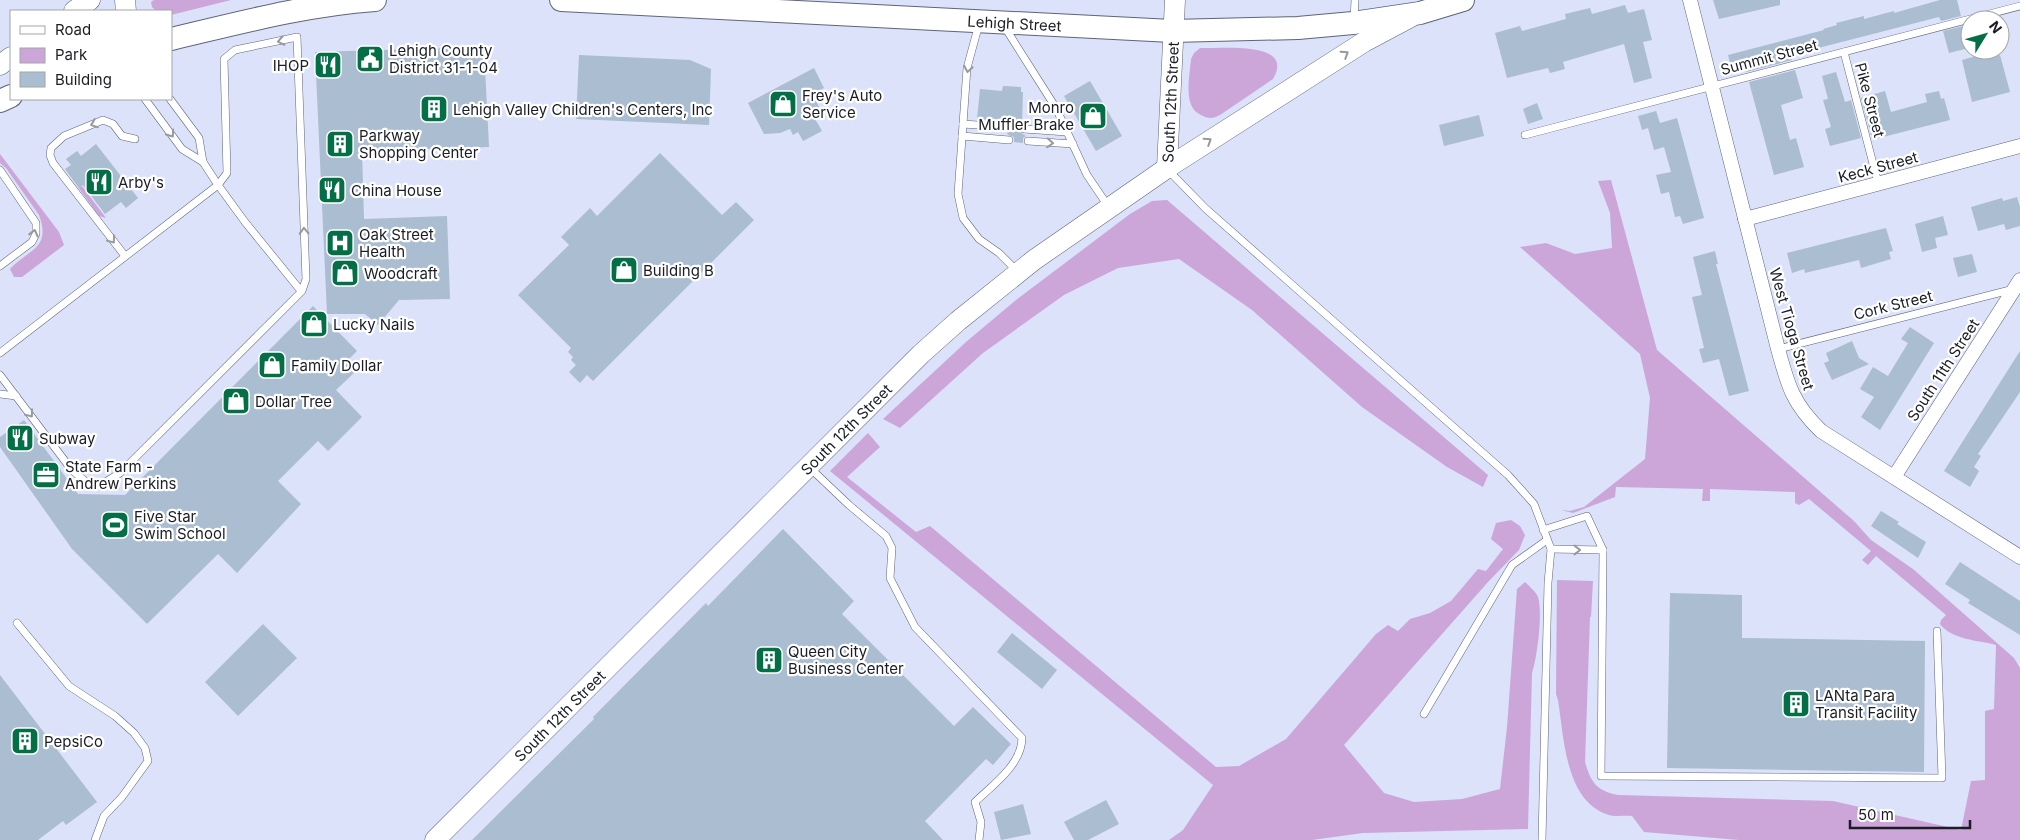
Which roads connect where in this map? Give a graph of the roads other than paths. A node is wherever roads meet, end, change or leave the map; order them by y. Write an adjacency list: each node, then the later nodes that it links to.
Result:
1 (90, 0): 9 (street)
2 (375, 0): 15 (main road)
3 (561, 0): 11 (main road, Lehigh Street)
4 (1175, 0): 14 (street, South 12th Street)
5 (1355, 0): 13 (lane)
6 (1464, 0): 10 (main road, Lehigh Street)
7 (1690, 0): 17 (street, West Tioga Street)
8 (2020, 6): 16 (lane, Summit Street)
9 (75, 10)
10 (1420, 13): 13 (main road, Lehigh Street); 32 (street, one-way to 10)
11 (980, 22): 12 (main road, Lehigh Street); 20 (lane, one-way to 20)
12 (1002, 23): 14 (main road, Lehigh Street); 23 (lane)
13 (1354, 23): 14 (main road, Lehigh Street)
14 (1172, 31): 32 (street, South 12th Street)
15 (172, 39)
16 (1844, 52): 17 (lane, Summit Street); 34 (lane, Pike Street)
17 (1711, 86): 24 (lane, Summit Street); 37 (street, West Tioga Street)
18 (146, 100): 31 (lane, one-way to 31)
19 (171, 100): 31 (lane)
20 (963, 124): 21 (lane); 25 (lane)
21 (1006, 128)
22 (1024, 129): 23 (lane)
23 (1067, 132): 29 (lane)
24 (1525, 135)
25 (962, 136): 27 (lane); 40 (lane)
26 (135, 139): 38 (lane, one-way to 38)
27 (1009, 140)
28 (1028, 141): 29 (lane, one-way to 29)
29 (1073, 144): 36 (lane)
30 (2020, 146): 34 (street, Keck Street)
31 (203, 162): 35 (lane)
32 (1166, 168): 36 (street, South 12th Street); 50 (lane)
33 (0, 170): 39 (lane, one-way to 33)
34 (1878, 184): 37 (street, Keck Street)
35 (218, 185): 38 (lane); 42 (lane); 42 (lane, one-way to 35)
36 (1108, 207): 40 (street, South 12th Street)
37 (1745, 219): 43 (street, West Tioga Street)
38 (124, 256): 44 (lane)
39 (0, 266)
40 (1018, 272): 48 (street, South 12th Street)
41 (2017, 284): 43 (lane, Cork Street); 49 (street, South 11th Street)
42 (301, 291): 47 (lane, one-way to 42)
43 (1778, 349): 49 (street, West Tioga Street)
44 (0, 353)
45 (0, 375): 47 (lane)
46 (0, 394): 47 (lane)
47 (16, 396)
48 (808, 466): 59 (street, South 12th Street); 60 (lane)
49 (1894, 477): 54 (street, West Tioga Street)
50 (1543, 530): 51 (lane); 53 (lane)
51 (1546, 540): 52 (lane); 57 (lane)
52 (1550, 550): 53 (lane, one-way to 53); 61 (lane)
53 (1603, 550): 56 (lane)
54 (2020, 557)
55 (16, 623): 58 (lane)
56 (1937, 630)
57 (1424, 714)
58 (95, 840)
59 (435, 840)
60 (979, 840)
61 (1542, 840)

